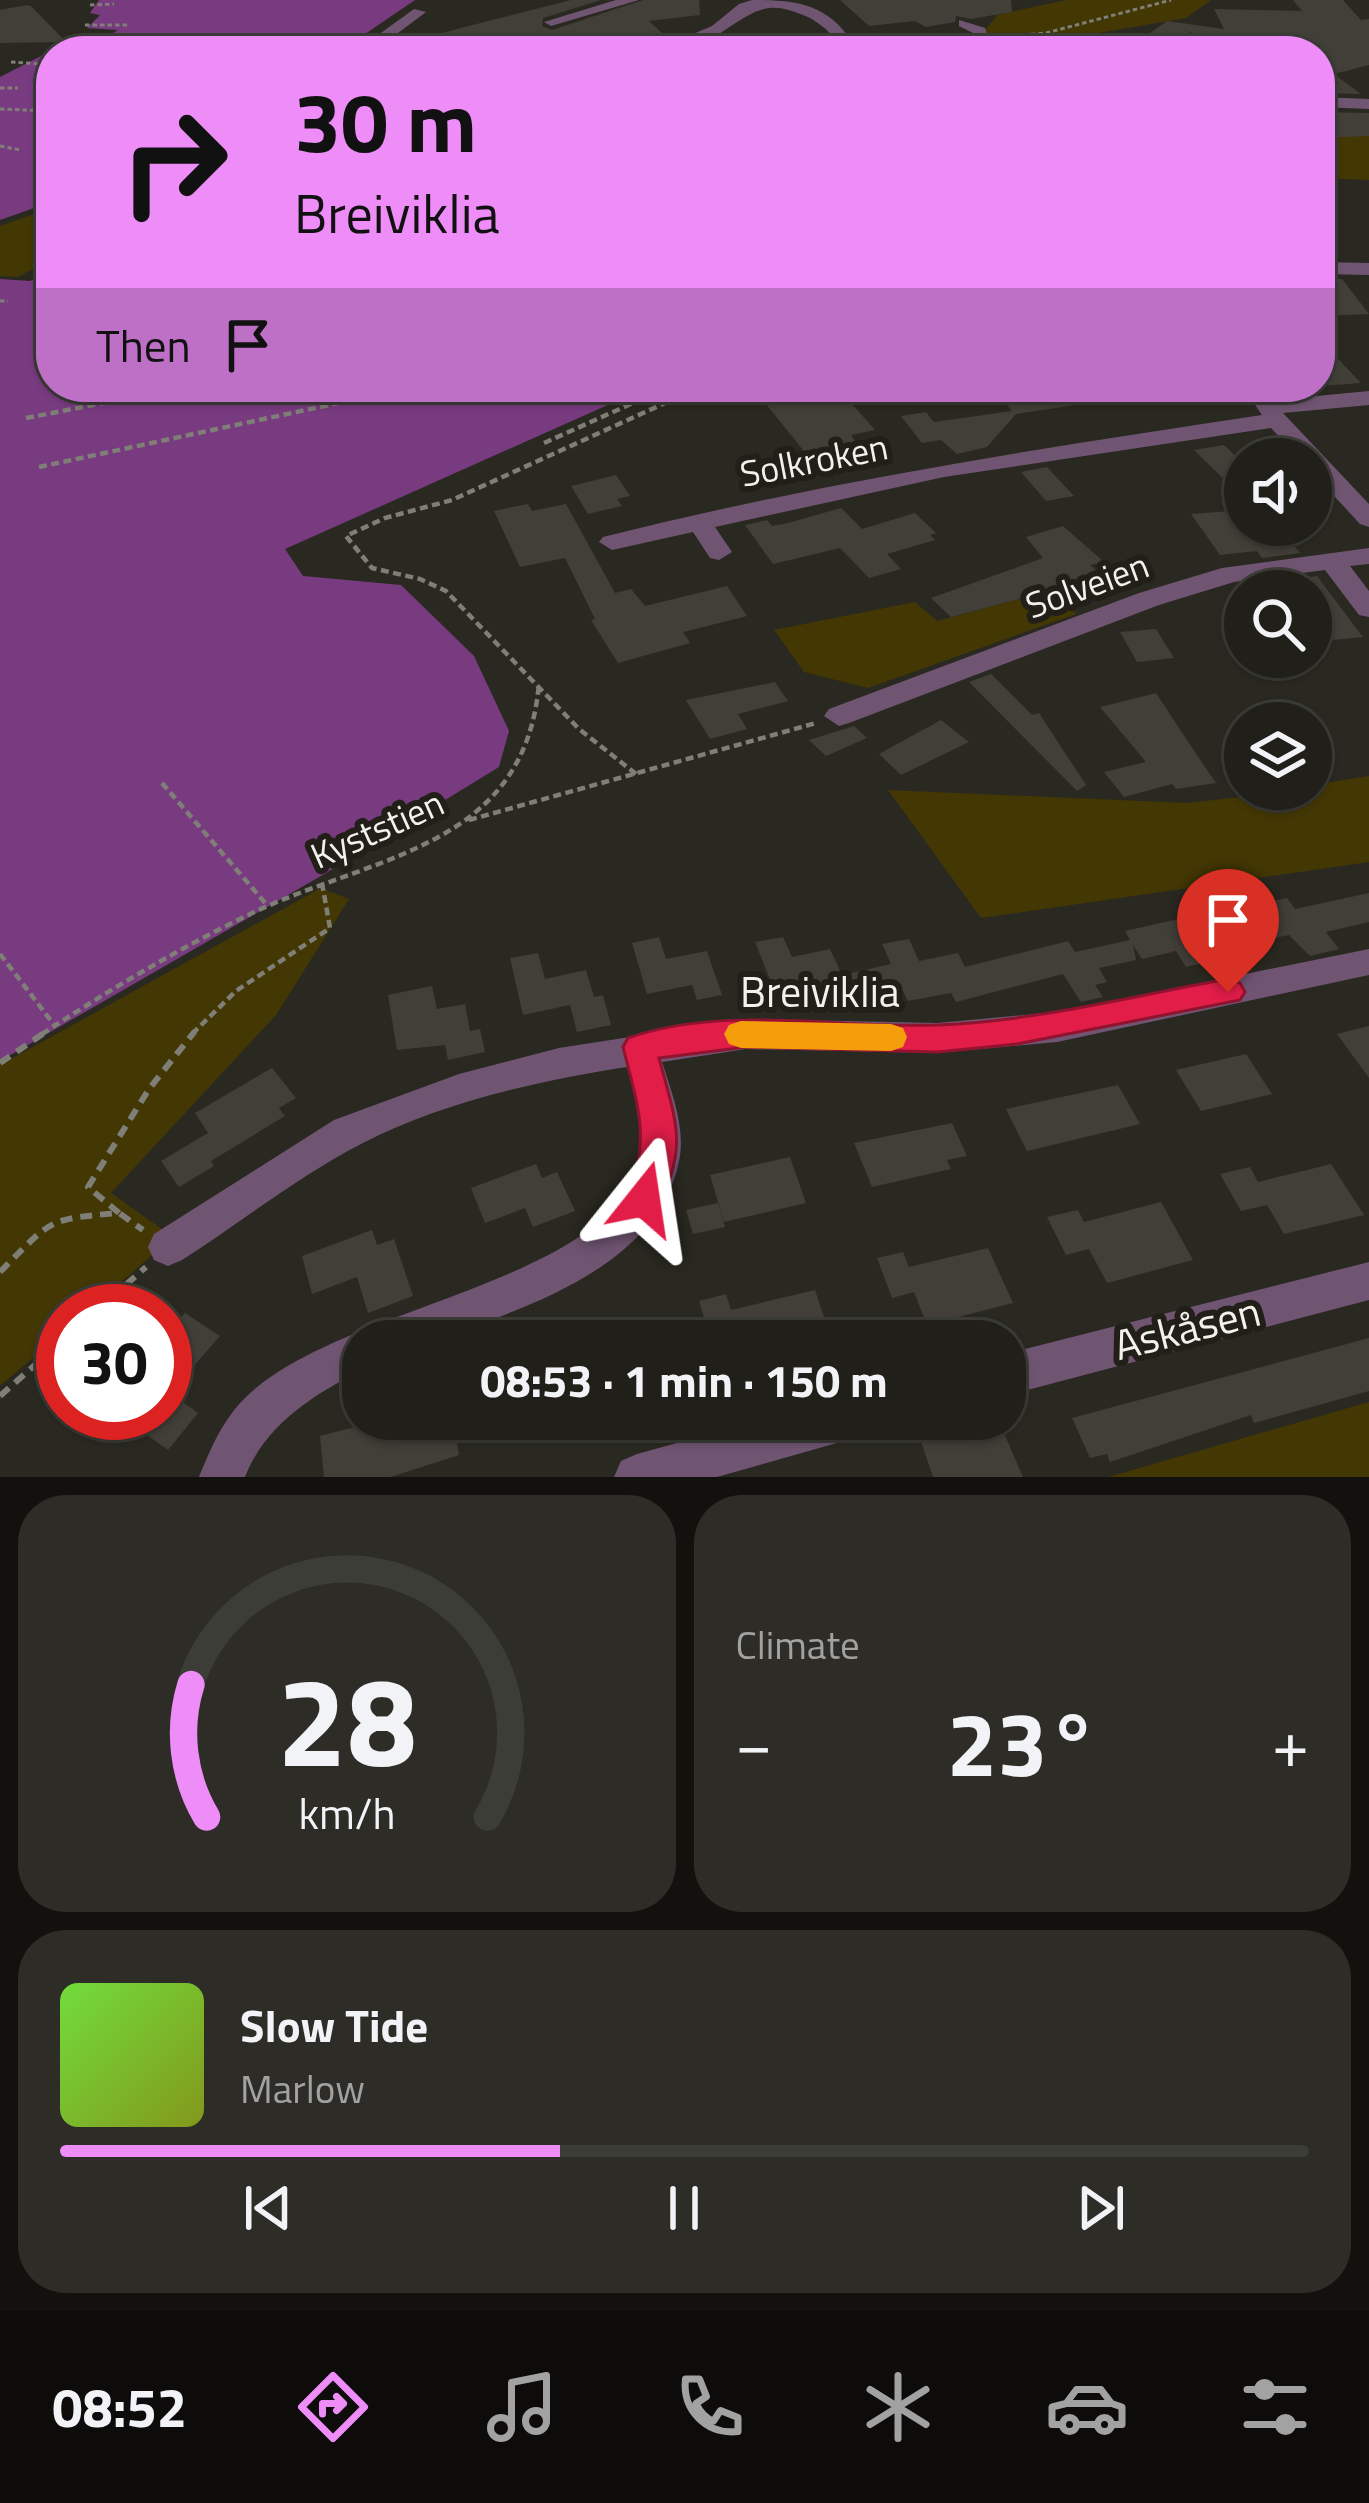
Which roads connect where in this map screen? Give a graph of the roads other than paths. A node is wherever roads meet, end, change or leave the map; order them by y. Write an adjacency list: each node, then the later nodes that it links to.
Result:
1 (632, 0): 6 (street)
2 (751, 1): 3 (street); 9 (street)
3 (788, 1): 10 (street)
4 (827, 8): 11 (street)
5 (419, 12): 8 (street)
6 (551, 22)
7 (964, 22): 12 (street)
8 (385, 36)
9 (698, 36)
10 (842, 36)
11 (856, 36)
12 (977, 36)
13 (1335, 103): 14 (street)
14 (1369, 104)
15 (1335, 268): 16 (street)
16 (1369, 269)
17 (1369, 398): 18 (street, Solkroken)
18 (1335, 400)
19 (1310, 402): 20 (street, Solkroken)
20 (1266, 405): 21 (street, Solkroken); 22 (street)
21 (701, 508): 23 (street, Solkroken); 24 (street, Solkroken)
22 (1369, 519)
23 (612, 542)
24 (719, 552)
25 (1369, 556): 26 (street, Solveien)
26 (1330, 559): 27 (street); 28 (street, Solveien)
27 (1369, 609)
28 (839, 716)
29 (1369, 962): 30 (street, Breiviklia)
30 (640, 1047): 31 (street, Breiviklia); 33 (street)
31 (168, 1247)
32 (1369, 1281): 35 (street, Askåsen)
33 (431, 1320)
34 (342, 1358): 37 (street)
35 (1026, 1371)
36 (769, 1440): 38 (street)
37 (221, 1477)
38 (637, 1477)

